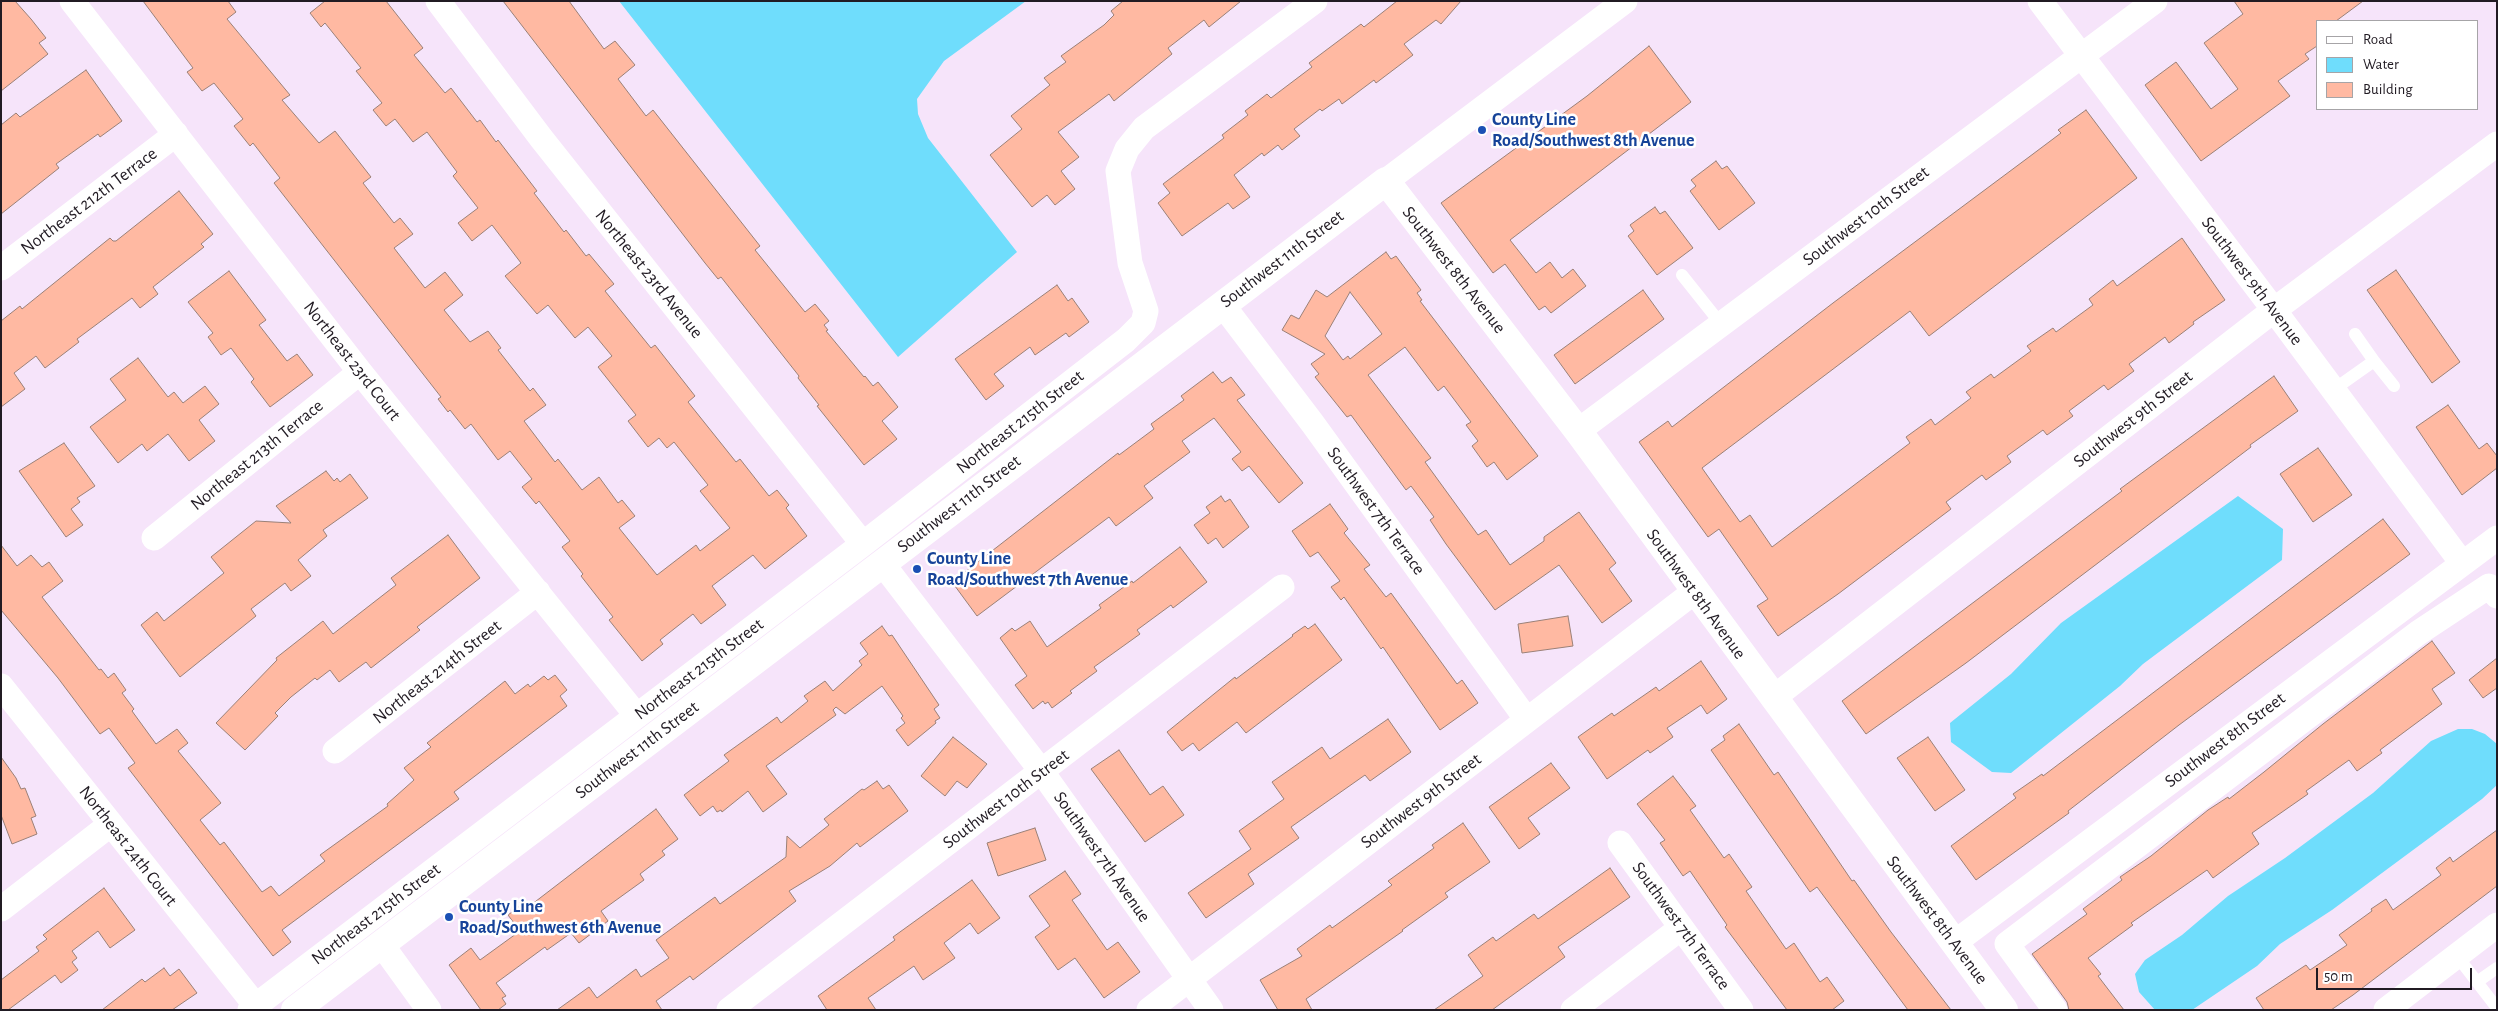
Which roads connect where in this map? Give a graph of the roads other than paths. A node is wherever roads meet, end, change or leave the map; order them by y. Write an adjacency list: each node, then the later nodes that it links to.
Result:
1 (72, 1): 8 (street, Northeast 23rd Court)
2 (438, 1): 24 (street, Northeast 23rd Avenue)
3 (1314, 1): 24 (street, Northeast 215th Street)
4 (1625, 1): 10 (street, Southwest 11th Street)
5 (2040, 1): 7 (street, Southwest 9th Avenue)
6 (2155, 1): 7 (street, Southwest 10th Street)
7 (2081, 56): 14 (street, Southwest 9th Avenue); 15 (street, Southwest 10th Street)
8 (176, 134): 11 (street, Northeast 212th Terrace); 18 (street, Northeast 23rd Court)
9 (2497, 144): 14 (street, Southwest 9th Street)
10 (1386, 181): 13 (street, Southwest 11th Street); 21 (street, Southwest 8th Avenue)
11 (1, 268)
12 (1682, 275): 15 (lane)
13 (1222, 304): 25 (street, Southwest 11th Street); 34 (street, Southwest 7th Terrace)
14 (2274, 310): 20 (street, Southwest 9th Avenue); 32 (street, Southwest 9th Street)
15 (1721, 324): 21 (street, Southwest 10th Street)
16 (2355, 334): 17 (lane)
17 (2374, 361): 19 (lane); 20 (lane)
18 (360, 372): 22 (street, Northeast 213th Terrace); 29 (street, Northeast 23rd Court)
19 (2394, 386)
20 (2333, 390): 26 (street, Southwest 9th Avenue)
21 (1578, 431): 30 (street, Southwest 8th Avenue)
22 (154, 538)
23 (2497, 538): 26 (street, Southwest 8th Street)
24 (863, 544): 33 (street, Northeast 215th Street)
25 (882, 563): 36 (street, Southwest 7th Avenue); 43 (street, Southwest 11th Street)
26 (2462, 564): 42 (street, Southwest 8th Street)
27 (1282, 587): 36 (street, Southwest 10th Street)
28 (2493, 591): 58 (street)
29 (538, 592): 33 (street, Northeast 23rd Court); 35 (street, Northeast 214th Street)
30 (1694, 592): 32 (street, Southwest 8th Avenue); 34 (street, Southwest 9th Street)
31 (1, 686): 37 (street, Northeast 24th Court)
32 (1773, 698): 42 (street, Southwest 8th Avenue)
33 (637, 716): 48 (street, Northeast 215th Street)
34 (1527, 720): 46 (street, Southwest 9th Street)
35 (336, 751)
36 (1042, 772): 46 (street, Southwest 7th Avenue); 52 (street, Southwest 10th Street)
37 (111, 824): 39 (street); 48 (street, Northeast 24th Court)
38 (1620, 843): 41 (street, Southwest 7th Terrace)
39 (1, 909)
40 (2497, 925): 44 (street)
41 (1681, 928): 55 (street); 56 (street, Southwest 7th Terrace)
42 (1954, 943): 57 (street, Southwest 8th Avenue)
43 (382, 945): 50 (street, Southwest 11th Street); 51 (street)
44 (2457, 956): 47 (lane); 59 (street)
45 (2497, 968): 47 (lane)
46 (1188, 980): 53 (street, Southwest 9th Street); 54 (street, Southwest 7th Avenue)
47 (2477, 982): 49 (lane)
48 (253, 1008)
49 (2497, 1008)
50 (295, 1010)
51 (429, 1010)
52 (729, 1010)
53 (1149, 1010)
54 (1211, 1010)
55 (1573, 1010)
56 (1741, 1010)
57 (2004, 1010)
58 (2055, 1010)
59 (2386, 1010)

